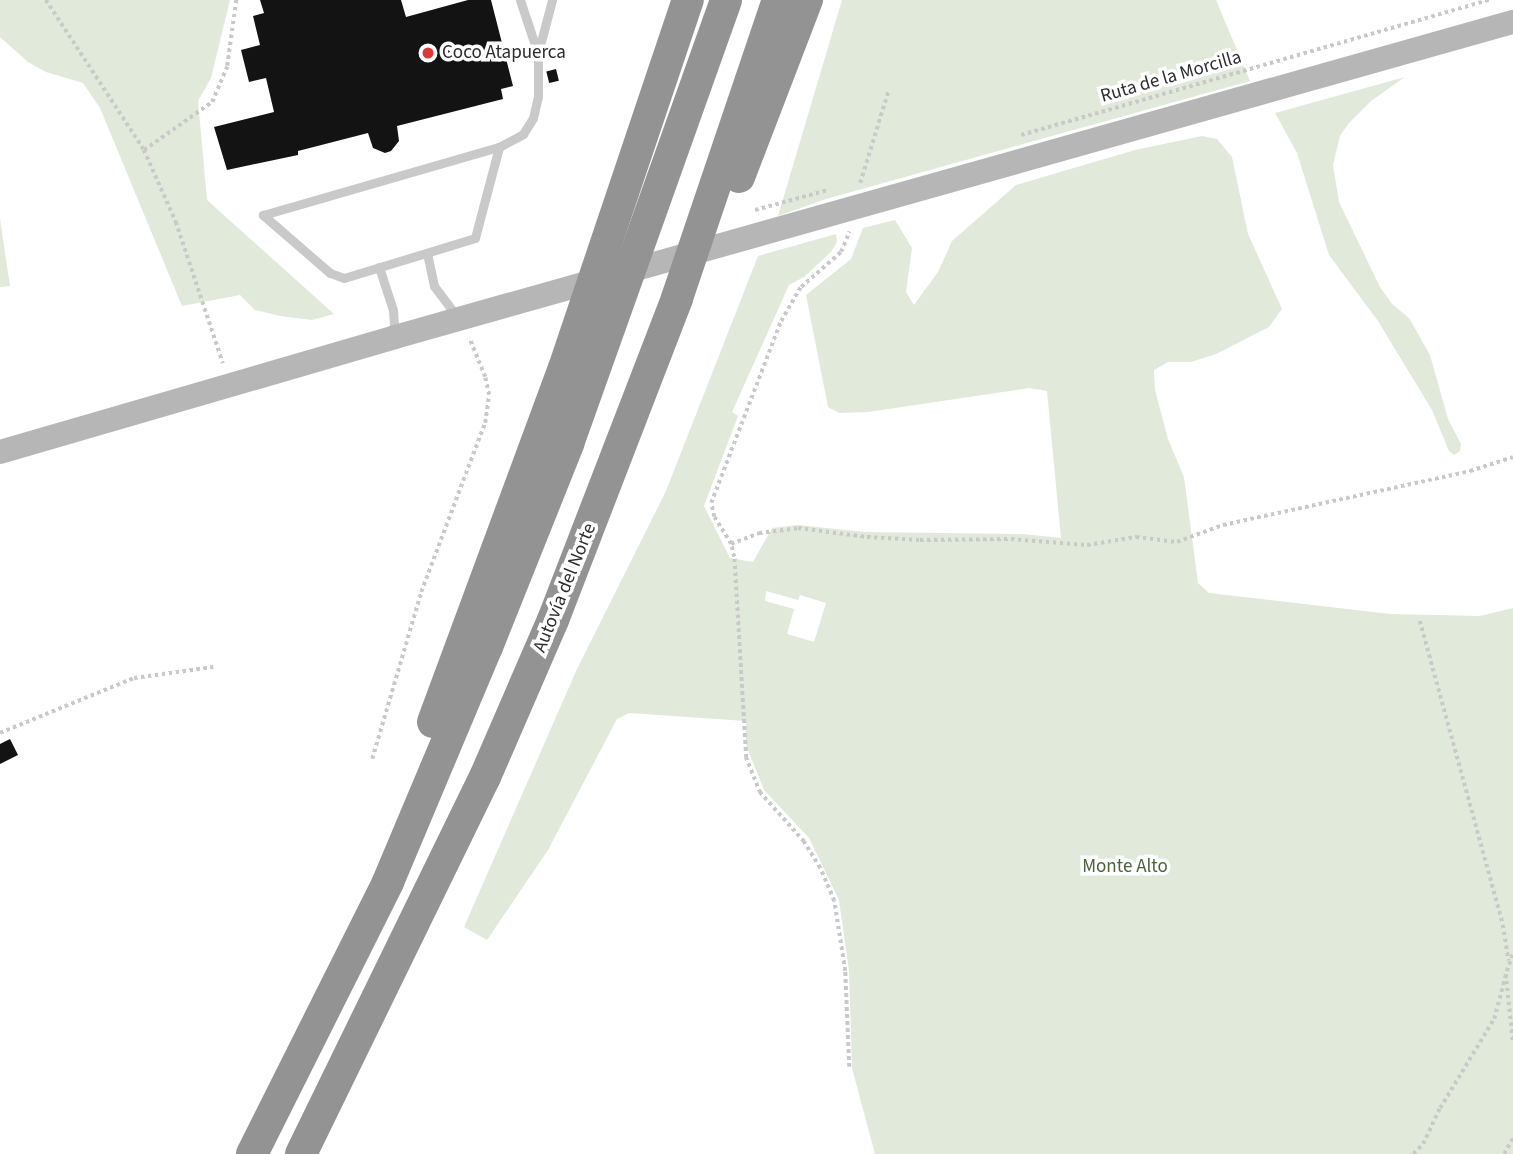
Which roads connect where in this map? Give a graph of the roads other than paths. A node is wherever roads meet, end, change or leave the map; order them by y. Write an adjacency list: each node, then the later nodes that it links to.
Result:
1 (520, 0): 8 (lane)
2 (552, 0): 8 (lane)
3 (688, 0): 16 (highway)
4 (726, 0): 16 (highway)
5 (778, 0): 12 (highway, Autovía del Norte)
6 (807, 0): 12 (highway)
7 (1513, 22): 13 (main road)
8 (538, 52): 9 (lane)
9 (499, 147): 10 (lane); 11 (lane)
10 (427, 253): 11 (lane); 13 (lane)
11 (379, 267): 14 (lane)
12 (677, 299): 18 (highway, Autovía del Norte)
13 (472, 317): 14 (main road)
14 (395, 337): 15 (main road)
15 (0, 452)
16 (283, 1094): 17 (highway)
17 (252, 1154)
18 (301, 1154)

